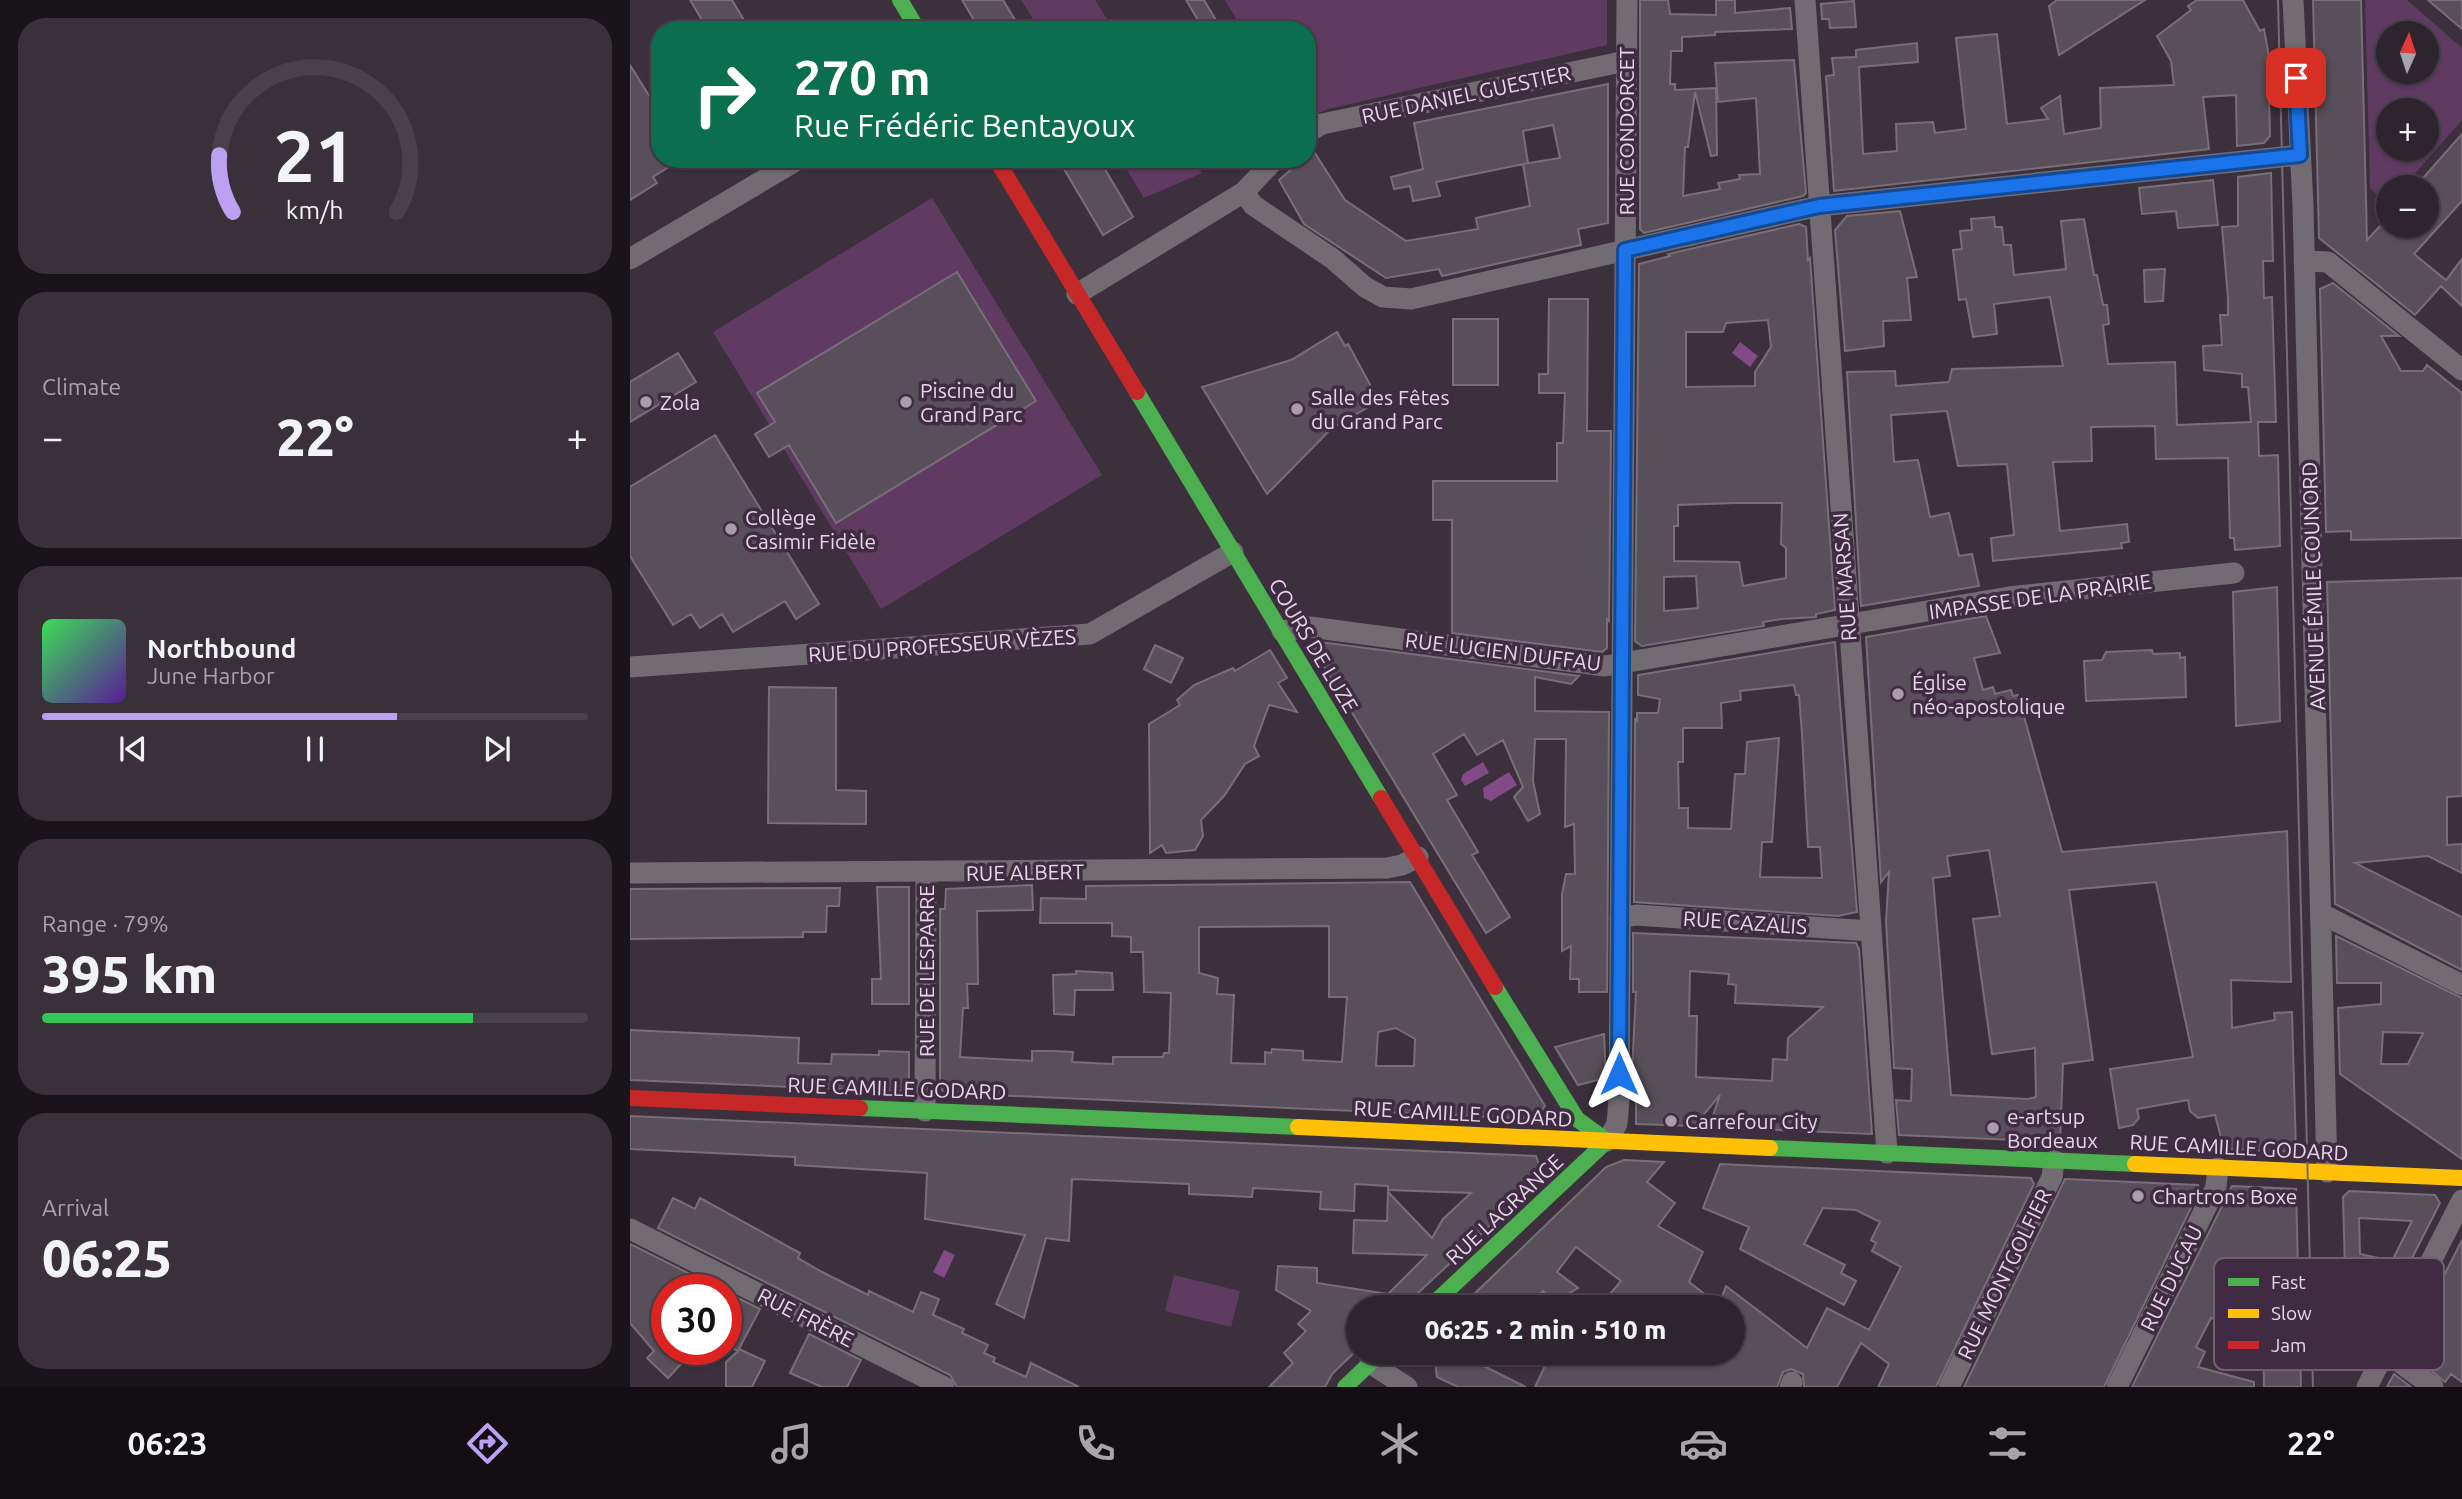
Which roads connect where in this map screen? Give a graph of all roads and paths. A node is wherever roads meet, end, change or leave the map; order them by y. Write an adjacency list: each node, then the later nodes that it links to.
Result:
1 (900, 0): 5 (street)
2 (1627, 0): 6 (street, RUE CONDORCET)
3 (1805, 0): 13 (street, RUE MARSAN)
4 (2292, 0): 8 (street, AVENUE ÉMILE COUNORD)
5 (913, 21)
6 (1626, 61): 7 (street, RUE DANIEL GUESTIER); 14 (street, RUE CONDORCET)
7 (1316, 128)
8 (2300, 155): 13 (street); 16 (street, AVENUE ÉMILE COUNORD)
9 (784, 168): 15 (street)
10 (1001, 168): 17 (street, COURS DE LUZE)
11 (1267, 168): 12 (street)
12 (1244, 192): 14 (street); 17 (street)
13 (1819, 206): 14 (street); 21 (street, RUE MARSAN)
14 (1625, 250): 23 (street, RUE CONDORCET)
15 (630, 259)
16 (2304, 261): 18 (street); 28 (street, AVENUE ÉMILE COUNORD)
17 (1077, 294): 19 (street, COURS DE LUZE)
18 (2462, 370)
19 (1233, 552): 22 (street, COURS DE LUZE); 24 (street, RUE DU PROFESSEUR VÈZES)
20 (2234, 573): 21 (street, IMPASSE DE LA PRAIRIE)
21 (1848, 624): 23 (street, RUE LUCIEN DUFFAU); 30 (street, RUE MARSAN)
22 (1282, 631): 23 (street, RUE LUCIEN DUFFAU); 25 (street, COURS DE LUZE)
23 (1622, 663): 29 (street, RUE CONDORCET)
24 (630, 667)
25 (1418, 857): 27 (street, RUE ALBERT); 34 (street, COURS DE LUZE)
26 (630, 873): 27 (street, RUE ALBERT)
27 (926, 873): 33 (street, RUE DE LESPARRE)
28 (2322, 914): 31 (street); 38 (street, AVENUE ÉMILE COUNORD)
29 (1620, 918): 30 (street, RUE CAZALIS); 34 (street, RUE CONDORCET)
30 (1871, 931): 35 (street, RUE MARSAN)
31 (2462, 985)
32 (630, 1098): 33 (street, RUE CAMILLE GODARD)
33 (925, 1111): 34 (street, RUE CAMILLE GODARD)
34 (1607, 1141): 35 (street, RUE CAMILLE GODARD); 43 (street, RUE LAGRANGE)
35 (1887, 1153): 36 (street, RUE CAMILLE GODARD)
36 (2054, 1160): 37 (street, RUE CAMILLE GODARD); 51 (street, RUE MONTGOLFIER)
37 (2218, 1168): 38 (street, RUE CAMILLE GODARD); 52 (street, RUE DUCAU)
38 (2327, 1172): 39 (street, RUE CAMILLE GODARD)
39 (2462, 1178)
40 (2462, 1200): 42 (street)
41 (630, 1228): 48 (street, RUE FRÈRE)
42 (2432, 1258)
43 (1443, 1295)
44 (1369, 1365): 49 (street)
45 (1383, 1365): 50 (street)
46 (2376, 1370): 53 (street)
47 (2411, 1370): 54 (street)
48 (944, 1387)
49 (1345, 1387)
50 (1407, 1387)
51 (1949, 1387)
52 (2117, 1387)
53 (2367, 1387)
54 (2434, 1387)

